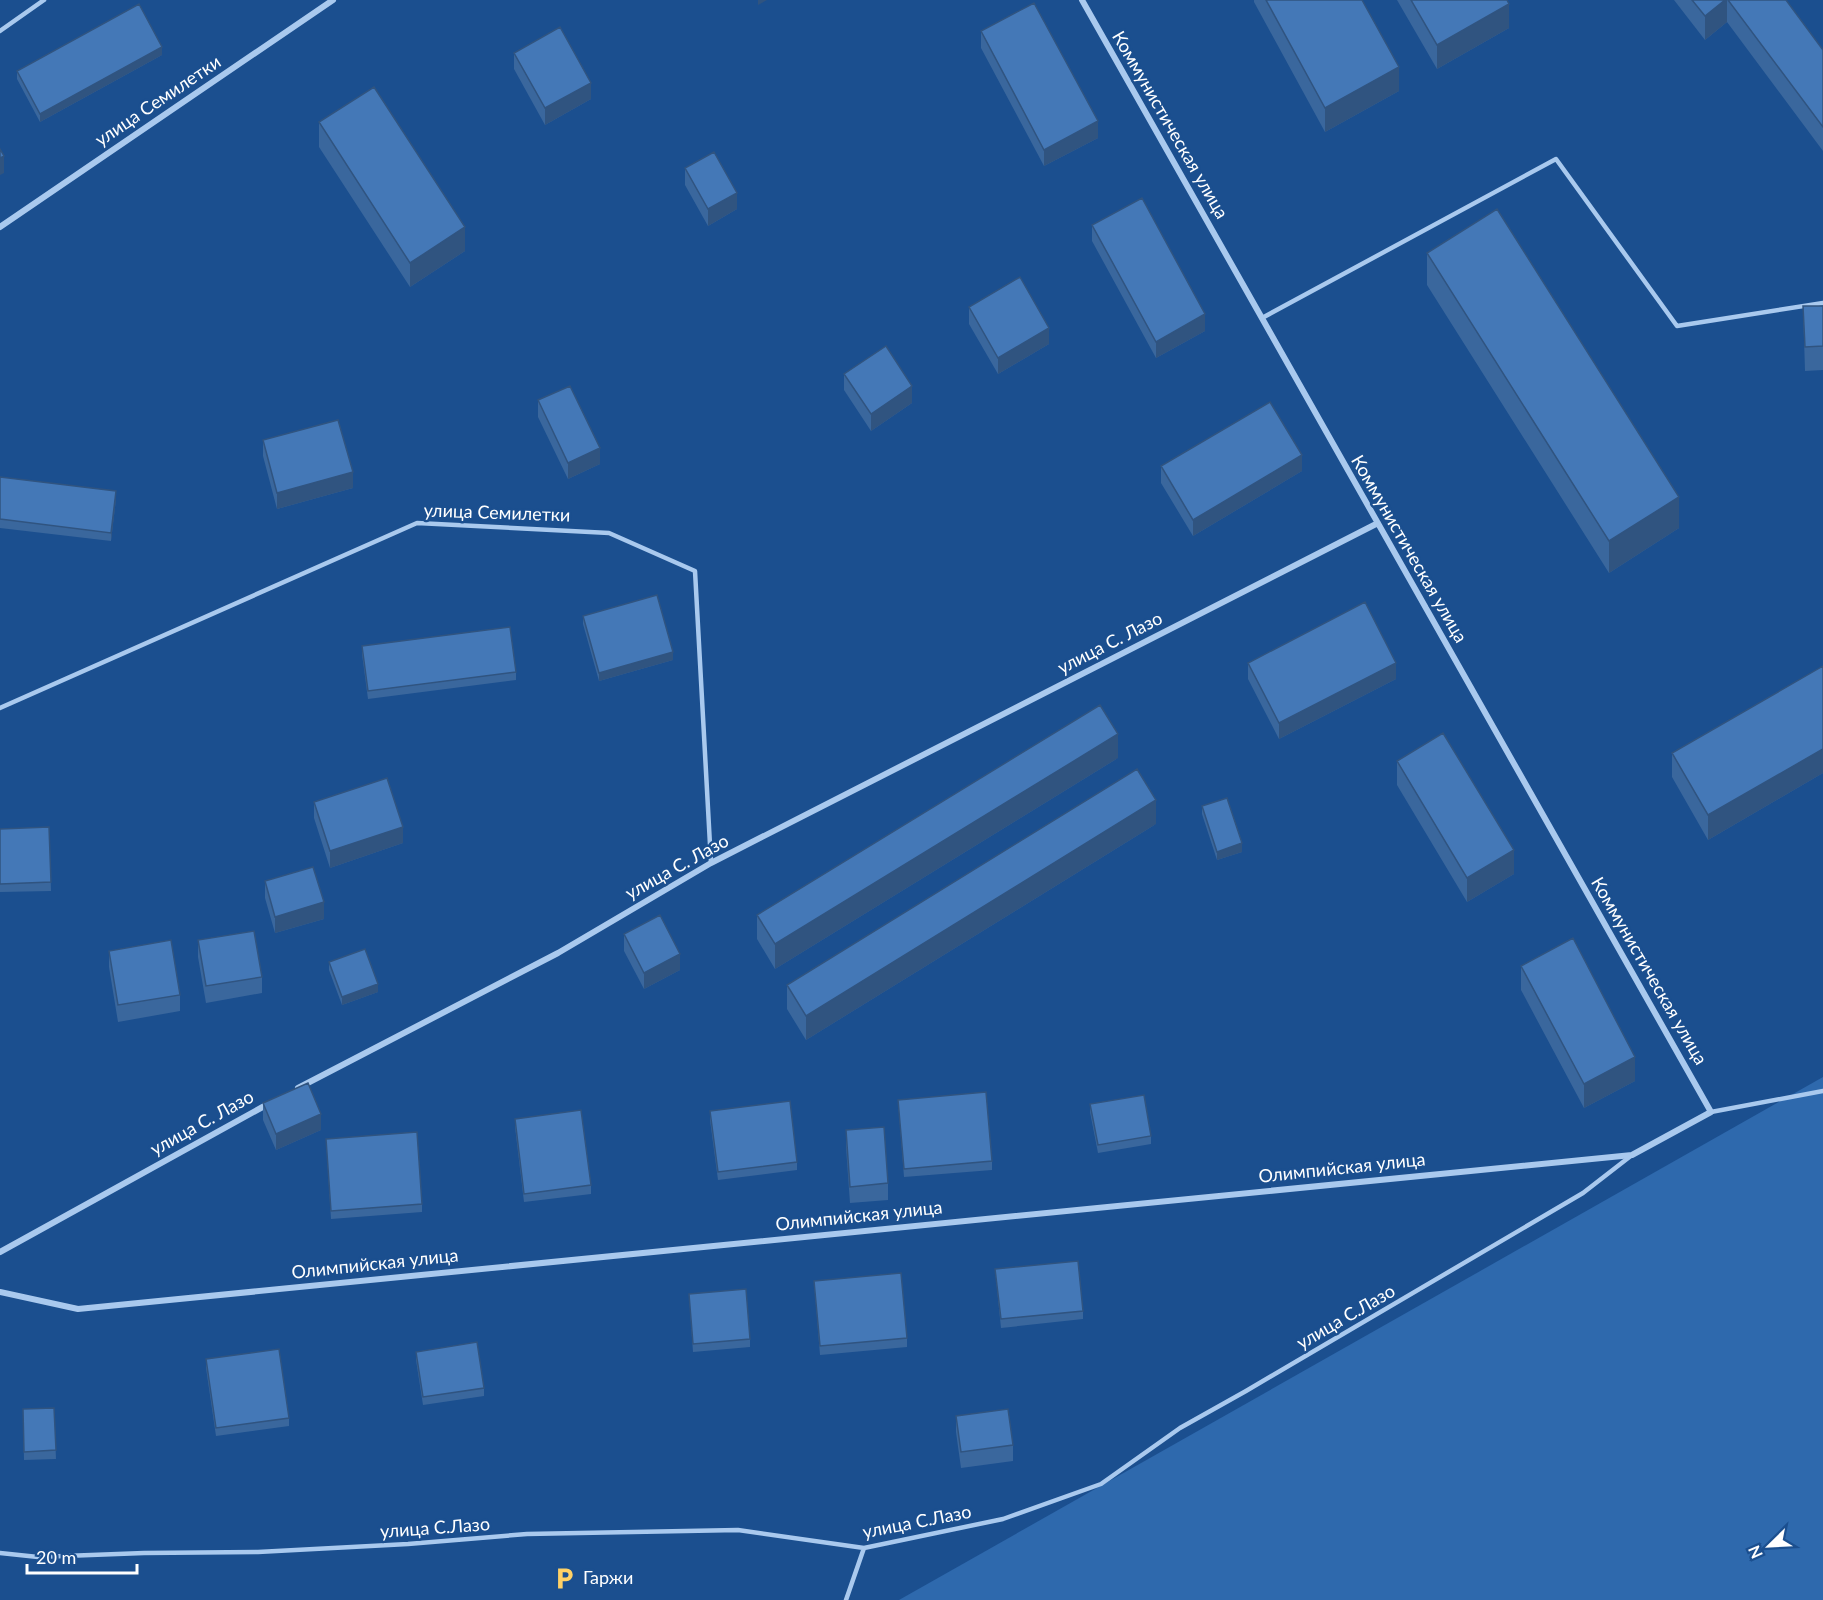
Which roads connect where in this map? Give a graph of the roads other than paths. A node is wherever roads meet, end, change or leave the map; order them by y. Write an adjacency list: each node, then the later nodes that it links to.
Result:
1 (44, 0): 4 (lane)
2 (333, 0): 5 (street, улица Семилетки)
3 (1082, 0): 7 (street, Коммунистическая улица)
4 (0, 31)
5 (0, 227)
6 (1823, 303): 7 (lane)
7 (1262, 318): 8 (street, Коммунистическая улица)
8 (1378, 524): 10 (street, улица С. Лазо); 14 (street, Коммунистическая улица)
9 (0, 708): 10 (lane, улица Семилетки)
10 (711, 863): 12 (street, улица С. Лазо)
11 (1823, 1091): 14 (lane)
12 (289, 1093)
13 (278, 1099): 16 (street, улица С. Лазо)
14 (1711, 1112): 15 (street, Олимпийская улица)
15 (1632, 1155): 17 (street, Олимпийская улица); 18 (lane, улица С.Лазо)
16 (0, 1252)
17 (0, 1292)
18 (864, 1548): 19 (lane, улица С.Лазо); 20 (lane)
19 (0, 1553)
20 (846, 1600)

